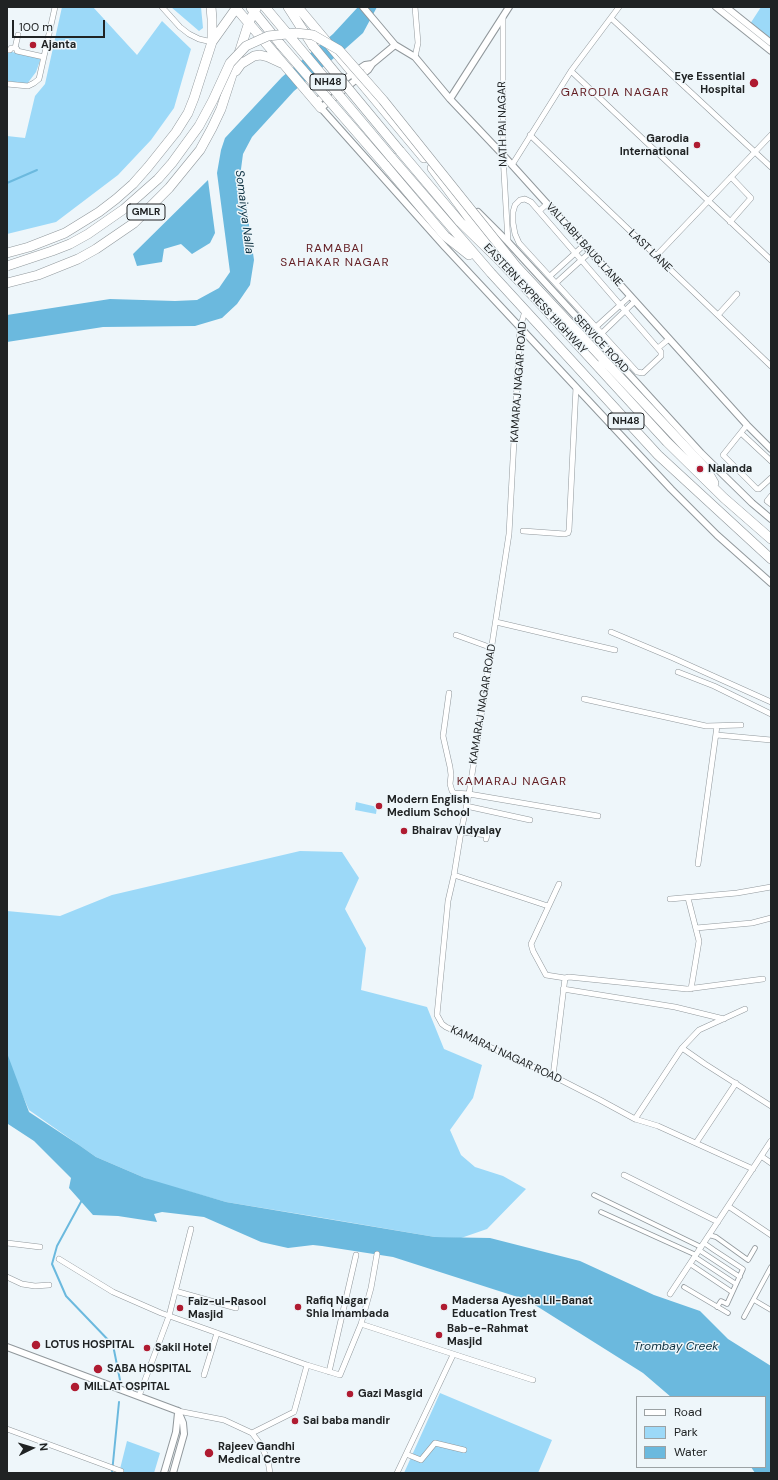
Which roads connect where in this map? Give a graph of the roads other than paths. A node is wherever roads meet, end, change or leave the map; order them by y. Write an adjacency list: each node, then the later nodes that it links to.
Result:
1 (55, 7): 25 (street)
2 (162, 7): 19 (street)
3 (211, 7): 19 (highway)
4 (236, 7): 17 (highway); 19 (highway, GMLR)
5 (264, 7): 58 (highway, NH48, bridge)
6 (288, 7): 43 (highway, EASTERN EXPRESS HIGHWAY / NH48, bridge)
7 (293, 7): 29 (highway, bridge)
8 (363, 7): 21 (street, VALLABH BAUG LANE)
9 (415, 7): 26 (street)
10 (509, 7): 15 (street)
11 (619, 7): 16 (street)
12 (716, 7): 24 (street)
13 (726, 7): 20 (street)
14 (254, 9): 17 (highway, GMLR); 58 (highway, bridge)
15 (503, 15): 32 (street); 38 (street, NATH PAI NAGAR)
16 (611, 18): 28 (street); 37 (street)
17 (249, 22): 27 (highway); 30 (highway, GMLR)
18 (18, 35): 22 (street)
19 (212, 42): 51 (highway, GMLR)
20 (771, 43)
21 (395, 45): 26 (street, VALLABH BAUG LANE); 29 (street)
22 (15, 48): 23 (street); 25 (street)
23 (7, 50)
24 (771, 51)
25 (44, 57): 31 (street)
26 (415, 57): 32 (street, VALLABH BAUG LANE)
27 (285, 65): 30 (highway); 33 (highway)
28 (571, 71): 34 (street); 44 (street)
29 (355, 76): 33 (street); 36 (highway)
30 (230, 80): 60 (highway, GMLR)
31 (7, 84)
32 (450, 100): 38 (street, VALLABH BAUG LANE)
33 (319, 105): 69 (street)
34 (530, 135): 39 (street); 53 (street, LAST LANE)
35 (771, 135): 37 (street)
36 (416, 148): 41 (highway); 43 (highway)
37 (755, 152): 40 (street); 42 (street)
38 (503, 155): 39 (street, VALLABH BAUG LANE); 48 (street, NATH PAI NAGAR)
39 (512, 165): 45 (street, VALLABH BAUG LANE)
40 (771, 167)
41 (432, 168): 48 (street, SERVICE ROAD); 56 (highway)
42 (731, 177): 44 (street); 47 (street)
43 (429, 185): 56 (highway, EASTERN EXPRESS HIGHWAY / NH48)
44 (708, 201): 47 (street); 53 (street)
45 (547, 204): 46 (street); 49 (street, VALLABH BAUG LANE)
46 (539, 211): 52 (street); 59 (street)
47 (730, 222): 55 (street)
48 (508, 242): 83 (street, SERVICE ROAD)
49 (584, 245): 50 (street, VALLABH BAUG LANE); 52 (street)
50 (590, 252): 54 (street); 63 (street, VALLABH BAUG LANE)
51 (7, 253)
52 (575, 254): 54 (street); 59 (street)
53 (656, 256): 67 (street, LAST LANE)
54 (580, 260): 61 (street); 64 (street)
55 (771, 260)
56 (501, 262): 81 (highway, EASTERN EXPRESS HIGHWAY / NH48)
57 (7, 266): 81 (highway, bridge)
58 (491, 273): 65 (highway, EASTERN EXPRESS HIGHWAY / NH48)
59 (550, 276): 61 (street)
60 (7, 283)
61 (556, 283): 68 (street)
62 (737, 294): 67 (street)
63 (632, 298): 64 (street); 66 (street); 71 (street, VALLABH BAUG LANE)
64 (620, 306): 66 (street); 68 (street)
65 (525, 311): 69 (street, KAMARAJ NAGAR ROAD); 86 (highway, EASTERN EXPRESS HIGHWAY / NH48)
66 (625, 311): 70 (street); 72 (street)
67 (718, 315): 73 (street, LAST LANE)
68 (596, 327): 70 (street)
69 (520, 328): 74 (street); 88 (street, KAMARAJ NAGAR ROAD)
70 (602, 333): 72 (street)
71 (669, 339): 72 (street); 75 (street, VALLABH BAUG LANE)
72 (658, 348)
73 (771, 366)
74 (576, 387): 84 (street); 87 (street)
75 (747, 425): 76 (street); 77 (street, VALLABH BAUG LANE)
76 (741, 433): 78 (street); 79 (street)
77 (771, 449)
78 (771, 461)
79 (771, 478)
80 (771, 496): 82 (street)
81 (724, 498): 85 (highway, EASTERN EXPRESS HIGHWAY / NH48)
82 (771, 504)
83 (771, 519)
84 (523, 531)
85 (771, 539)
86 (771, 559)
87 (771, 583)
88 (496, 622): 91 (street, KAMARAJ NAGAR ROAD); 92 (street)
89 (611, 632): 96 (street)
90 (456, 635): 91 (street)
91 (492, 648): 102 (street, KAMARAJ NAGAR ROAD)
92 (615, 650)
93 (678, 672): 97 (street)
94 (448, 694): 102 (street)
95 (584, 699): 99 (street)
96 (771, 702)
97 (771, 714)
98 (741, 725): 99 (street)
99 (717, 726): 100 (street)
100 (717, 735): 101 (street); 108 (street)
101 (771, 740)
102 (469, 794): 103 (street, KAMARAJ NAGAR ROAD); 104 (street)
103 (466, 806): 105 (street); 106 (street, KAMARAJ NAGAR ROAD)
104 (598, 816)
105 (530, 820)
106 (461, 832): 107 (street); 109 (street, KAMARAJ NAGAR ROAD)
107 (486, 839)
108 (698, 864)
109 (454, 875): 114 (street); 124 (street, KAMARAJ NAGAR ROAD)
110 (559, 884): 114 (street)
111 (771, 886): 112 (street)
112 (688, 898): 113 (street); 116 (street)
113 (670, 899)
114 (548, 906): 117 (street)
115 (771, 918): 116 (street)
116 (696, 928): 120 (street)
117 (565, 978): 119 (street); 120 (street)
118 (763, 979): 120 (street)
119 (563, 989): 122 (street); 124 (street)
120 (691, 989)
121 (745, 1009): 122 (street)
122 (724, 1019): 123 (street)
123 (682, 1048): 125 (street); 127 (street)
124 (553, 1076): 127 (street, KAMARAJ NAGAR ROAD)
125 (736, 1083): 126 (street); 129 (street)
126 (771, 1106)
127 (635, 1119): 129 (street, KAMARAJ NAGAR ROAD)
128 (771, 1141): 130 (street)
129 (696, 1143): 132 (street, KAMARAJ NAGAR ROAD)
130 (761, 1156): 131 (street); 132 (street)
131 (771, 1163)
132 (753, 1169): 135 (street)
133 (624, 1175): 137 (street)
134 (594, 1195): 144 (street)
135 (728, 1206): 137 (street); 140 (street)
136 (601, 1212): 144 (street)
137 (718, 1222): 139 (street)
138 (191, 1229): 155 (street)
139 (709, 1235): 143 (street); 144 (street)
140 (771, 1235)
141 (7, 1243): 142 (street)
142 (40, 1247)
143 (755, 1248)
144 (699, 1250): 148 (street); 151 (street); 151 (street); 152 (street)
145 (377, 1254): 165 (street)
146 (356, 1255): 170 (street)
147 (59, 1258): 163 (street)
148 (690, 1264): 156 (street); 157 (street)
149 (771, 1267): 158 (street)
150 (7, 1277): 153 (street)
151 (740, 1277): 152 (street)
152 (736, 1284): 156 (street)
153 (49, 1285)
154 (684, 1287): 159 (street)
155 (175, 1291): 160 (street); 163 (street)
156 (732, 1292): 159 (street)
157 (670, 1294)
158 (754, 1300): 161 (street); 164 (street)
159 (717, 1307): 162 (street)
160 (236, 1308)
161 (771, 1310)
162 (728, 1313)
163 (169, 1316): 166 (street); 173 (street)
164 (744, 1317)
165 (361, 1324): 168 (street); 170 (street)
166 (218, 1333): 169 (street); 171 (street)
167 (7, 1347): 173 (street)
168 (453, 1354): 172 (street); 178 (street)
169 (307, 1365): 170 (street); 176 (street)
170 (329, 1372)
171 (204, 1374)
172 (533, 1380)
173 (139, 1396): 174 (street)
174 (178, 1412): 176 (street); 180 (street); 181 (street)
175 (7, 1430): 179 (street)
176 (252, 1433): 182 (street)
177 (464, 1450): 178 (street)
178 (406, 1454): 183 (street)
179 (120, 1471)
180 (164, 1473)
181 (173, 1473)
182 (270, 1473)
183 (397, 1473)

